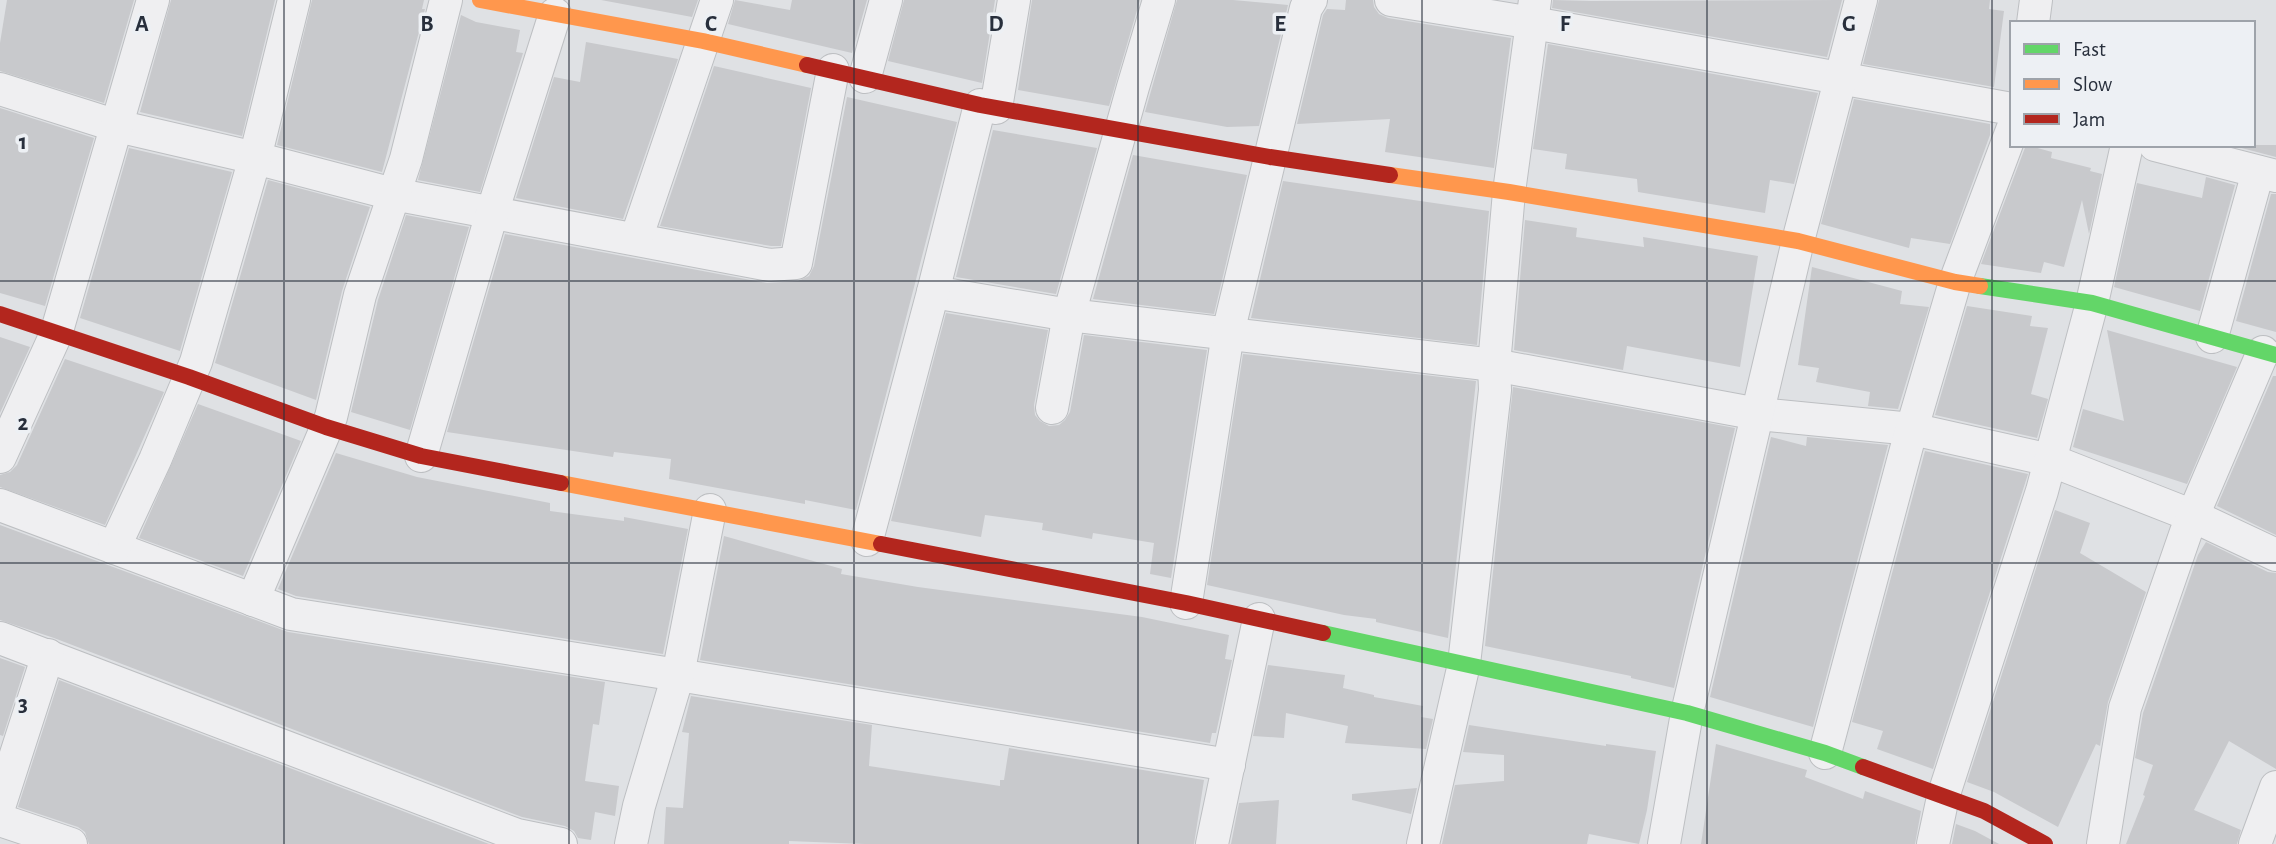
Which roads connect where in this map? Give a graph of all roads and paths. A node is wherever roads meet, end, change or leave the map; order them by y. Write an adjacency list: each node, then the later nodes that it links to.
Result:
1 (153, 0): 24 (street)
2 (294, 0): 30 (street)
3 (446, 0): 33 (street)
4 (480, 0): 15 (street)
5 (716, 0): 17 (street)
6 (886, 0): 19 (street)
7 (1014, 0): 22 (street)
8 (1160, 0): 25 (street)
9 (1311, 0): 29 (street)
10 (1391, 0): 14 (street)
11 (1861, 0): 20 (street)
12 (2036, 0): 16 (street)
13 (590, 10): 15 (street); 17 (street)
14 (1534, 11): 20 (street); 32 (street)
15 (555, 14): 34 (street)
16 (2032, 21)
17 (703, 41): 18 (street); 35 (street)
18 (833, 70): 19 (street); 35 (street)
19 (865, 77): 22 (street)
20 (1840, 78): 23 (street); 36 (street)
21 (0, 89): 24 (street)
22 (988, 106): 25 (street); 38 (street)
23 (2010, 109)
24 (117, 126): 30 (street); 43 (street)
25 (1122, 130): 29 (street); 41 (street)
26 (2010, 135): 37 (street)
27 (2127, 147): 39 (street)
28 (2163, 147): 31 (street)
29 (1270, 157): 32 (street); 42 (street)
30 (255, 158): 33 (street); 47 (street)
31 (2267, 174): 44 (street)
32 (1509, 192): 36 (street); 46 (street)
33 (393, 194): 34 (street); 50 (street)
34 (492, 213): 35 (street); 52 (street)
35 (636, 239)
36 (1798, 242): 37 (street); 49 (street)
37 (1955, 282): 39 (street); 51 (street)
38 (933, 292): 41 (street); 58 (street)
39 (2092, 303): 44 (street); 54 (street)
40 (0, 314): 43 (street)
41 (1069, 315): 42 (street); 48 (street)
42 (1228, 333): 46 (street); 62 (street)
43 (56, 334): 47 (street); 53 (street)
44 (2212, 337): 45 (street)
45 (2270, 354): 57 (street)
46 (1494, 365): 49 (street); 66 (street)
47 (189, 377): 50 (street); 59 (street)
48 (1052, 408)
49 (1758, 414): 51 (street); 68 (street)
50 (326, 427): 52 (street); 61 (street)
51 (1912, 429): 54 (street); 69 (street)
52 (421, 456): 56 (street)
53 (0, 457)
54 (2050, 460): 57 (street); 72 (street)
55 (0, 505): 59 (street)
56 (710, 510): 58 (street); 67 (street)
57 (2193, 516): 60 (street); 83 (street)
58 (867, 540): 62 (street)
59 (114, 548): 61 (street)
60 (2276, 555)
61 (253, 600): 67 (street)
62 (1186, 603): 63 (street)
63 (1259, 619): 66 (street); 70 (street)
64 (0, 638): 65 (street)
65 (48, 655): 73 (street); 76 (street)
66 (1465, 664): 68 (street); 79 (street)
67 (678, 675): 70 (street); 77 (street)
68 (1687, 713): 69 (street); 80 (street)
69 (1825, 753): 72 (street)
70 (1229, 765): 78 (street)
71 (2276, 788): 84 (street)
72 (1943, 797): 81 (street); 82 (street)
73 (0, 804)
74 (0, 820): 75 (street)
75 (71, 844)
76 (561, 844)
77 (631, 844)
78 (1212, 844)
79 (1423, 844)
80 (1664, 844)
81 (1933, 844)
82 (2045, 844)
83 (2103, 844)
84 (2255, 844)

